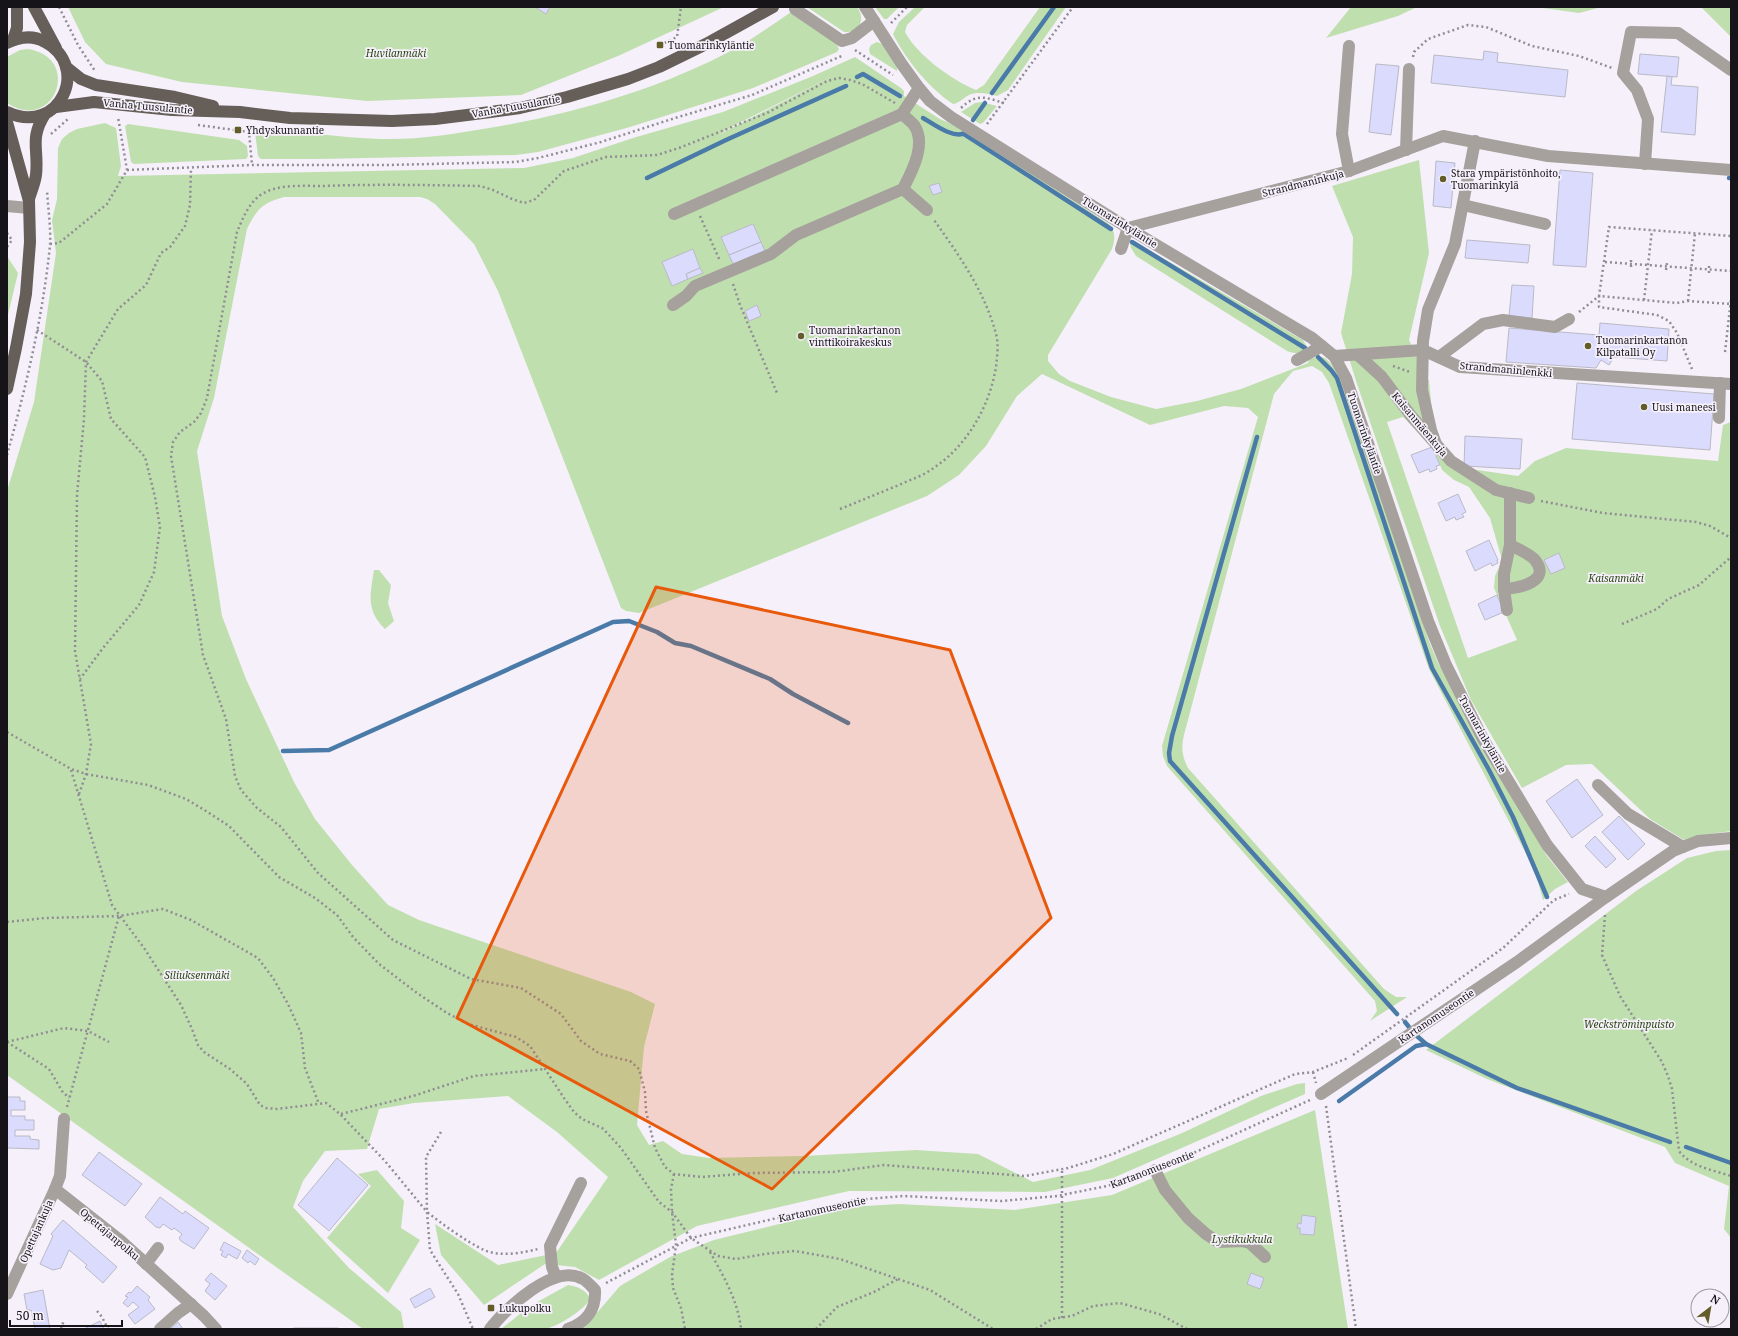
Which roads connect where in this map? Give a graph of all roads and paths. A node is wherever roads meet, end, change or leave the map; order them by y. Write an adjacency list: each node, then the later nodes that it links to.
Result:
1 (17, 7): 11 (main road)
2 (34, 7): 15 (main road)
3 (59, 7): 21 (path)
4 (681, 7): 12 (path)
5 (773, 7): 27 (main road, Vanha Tuusulantie)
6 (865, 7): 10 (street, Tuomarinkyläntie)
7 (907, 7): 10 (path)
8 (1073, 7): 24 (path)
9 (795, 9): 10 (street)
10 (877, 27): 23 (street, Tuomarinkyläntie)
11 (10, 42): 15 (main road)
12 (660, 45)
13 (861, 46): 16 (path)
14 (1349, 46): 44 (street)
15 (56, 49): 17 (main road)
16 (855, 50): 22 (path); 40 (path)
17 (66, 67): 25 (main road); 27 (main road, Vanha Tuusulantie)
18 (1409, 69): 20 (path); 38 (street)
19 (1731, 70): 20 (street)
20 (1623, 72): 39 (street)
21 (96, 73)
22 (896, 77)
23 (919, 88): 28 (street); 31 (street, Tuomarinkyläntie)
24 (1004, 103): 31 (path); 35 (path)
25 (56, 107): 27 (main road, Vanha Tuusulantie); 29 (main road)
26 (7, 112): 29 (main road)
27 (240, 112)
28 (904, 112): 46 (street); 48 (street); 128 (path)
29 (45, 114): 47 (main road)
30 (118, 116): 42 (path)
31 (951, 117): 35 (street, Tuomarinkyläntie)
32 (76, 118): 36 (path)
33 (7, 122): 47 (main road)
34 (249, 132): 40 (path)
35 (979, 134): 54 (street, Tuomarinkyläntie)
36 (48, 140)
37 (1475, 141): 38 (street, Strandmaninkuja); 39 (street); 49 (street)
38 (1406, 150): 44 (street, Strandmaninkuja)
39 (1645, 164): 43 (street)
40 (252, 165): 41 (path)
41 (191, 168): 42 (path); 87 (path)
42 (127, 170): 59 (path)
43 (1731, 170)
44 (1349, 171): 54 (street, Strandmaninkuja)
45 (47, 188): 59 (path)
46 (903, 190): 51 (street); 70 (street)
47 (29, 204): 50 (street); 90 (main road)
48 (695, 205): 52 (street); 70 (path)
49 (1463, 205): 53 (street); 81 (street)
50 (7, 206)
51 (927, 210): 97 (path)
52 (674, 214)
53 (1546, 224)
54 (1128, 228): 61 (street); 80 (street, Tuomarinkyläntie)
55 (1652, 230): 57 (path); 62 (path); 63 (path)
56 (7, 233): 60 (path)
57 (1695, 233): 58 (path); 66 (path)
58 (1731, 236)
59 (50, 244): 79 (path)
60 (7, 247)
61 (1121, 249)
62 (1605, 262): 63 (path); 71 (path)
63 (1648, 265): 64 (path); 73 (path)
64 (1667, 265): 66 (path); 67 (path)
65 (1709, 266): 69 (path)
66 (1692, 268): 69 (path); 74 (path)
67 (1666, 270)
68 (1731, 271): 69 (path)
69 (1709, 272)
70 (725, 273): 76 (street); 91 (path)
71 (1599, 296): 73 (path); 77 (path); 88 (path)
72 (1731, 299): 75 (path)
73 (1644, 300): 74 (path)
74 (1688, 302): 75 (path)
75 (1731, 304): 78 (path)
76 (673, 305)
77 (1569, 320): 85 (street)
78 (1730, 320): 82 (path)
79 (37, 330): 87 (path); 94 (path)
80 (1322, 346): 84 (street, Tuomarinkyläntie); 86 (street)
81 (1423, 350): 83 (street); 85 (street, Strandmaninlenkki); 93 (street)
82 (1725, 352)
83 (1358, 355): 84 (street); 93 (street, Kaisanmäenkuja)
84 (1334, 356): 112 (street, Tuomarinkyläntie)
85 (1439, 357): 88 (street, Strandmaninlenkki)
86 (1297, 360)
87 (86, 362): 104 (path); 104 (path)
88 (1699, 382): 89 (street, Strandmaninlenkki)
89 (1726, 384): 92 (street)
90 (7, 388)
91 (776, 393)
92 (1731, 412)
93 (1436, 444): 95 (street, Kaisanmäenkuja)
94 (7, 455)
95 (1510, 493): 96 (street, Kaisanmäenkuja); 99 (street)
96 (1529, 498): 98 (path)
97 (840, 509)
98 (1731, 538)
99 (1510, 545): 101 (street); 101 (street)
100 (1731, 557): 103 (path)
101 (1504, 589): 102 (street)
102 (1507, 610)
103 (1622, 624)
104 (80, 679): 107 (path)
105 (7, 732): 106 (path)
106 (71, 769): 107 (path); 109 (path)
107 (86, 774): 109 (path); 119 (path)
108 (1598, 785): 111 (street)
109 (79, 794): 114 (path)
110 (1731, 838): 111 (street)
111 (1683, 847): 113 (street)
112 (1582, 889): 113 (street); 126 (path)
113 (1606, 897): 120 (street, Kartanomuseontie); 129 (path)
114 (119, 916): 115 (path); 116 (path); 122 (path); 122 (path)
115 (7, 922)
116 (88, 1031): 117 (path); 118 (path); 121 (path)
117 (7, 1042): 121 (path)
118 (109, 1042)
119 (545, 1069): 123 (path); 134 (path)
120 (1321, 1094): 127 (path, Kartanomuseontie); 163 (path)
121 (70, 1098): 124 (path)
122 (319, 1104): 123 (path)
123 (340, 1114): 133 (path)
124 (64, 1119): 131 (street)
125 (441, 1132): 133 (path)
126 (1062, 1170): 128 (path); 132 (path)
127 (1155, 1170): 132 (path, Kartanomuseontie); 140 (street)
128 (674, 1174): 134 (path)
129 (1731, 1176)
130 (581, 1183): 137 (street)
131 (55, 1189): 141 (street, Opettajanpolku); 145 (street, Opettajankuja)
132 (1062, 1195): 135 (path, Kartanomuseontie); 148 (path)
133 (427, 1212): 137 (path); 154 (path)
134 (672, 1212): 135 (path); 136 (path)
135 (691, 1238): 136 (path, Kartanomuseontie); 139 (path)
136 (676, 1245): 144 (path, Kartanomuseontie); 157 (path)
137 (550, 1246): 142 (street)
138 (158, 1248): 141 (street)
139 (709, 1250): 143 (path); 158 (path)
140 (1265, 1257)
141 (146, 1264): 146 (street, Opettajanpolku)
142 (556, 1277): 144 (street); 155 (street)
143 (898, 1279): 159 (path); 160 (path)
144 (594, 1290): 156 (street)
145 (7, 1294)
146 (191, 1304): 152 (street); 153 (street, Opettajanpolku)
147 (97, 1311): 151 (path)
148 (1062, 1318): 161 (path); 162 (path)
149 (64, 1320): 150 (path)
150 (61, 1329)
151 (108, 1329)
152 (160, 1329)
153 (216, 1329)
154 (473, 1329)
155 (490, 1329)
156 (568, 1329)
157 (685, 1329)
158 (741, 1329)
159 (816, 1329)
160 (993, 1329)
161 (1036, 1329)
162 (1187, 1329)
163 (1356, 1329)

